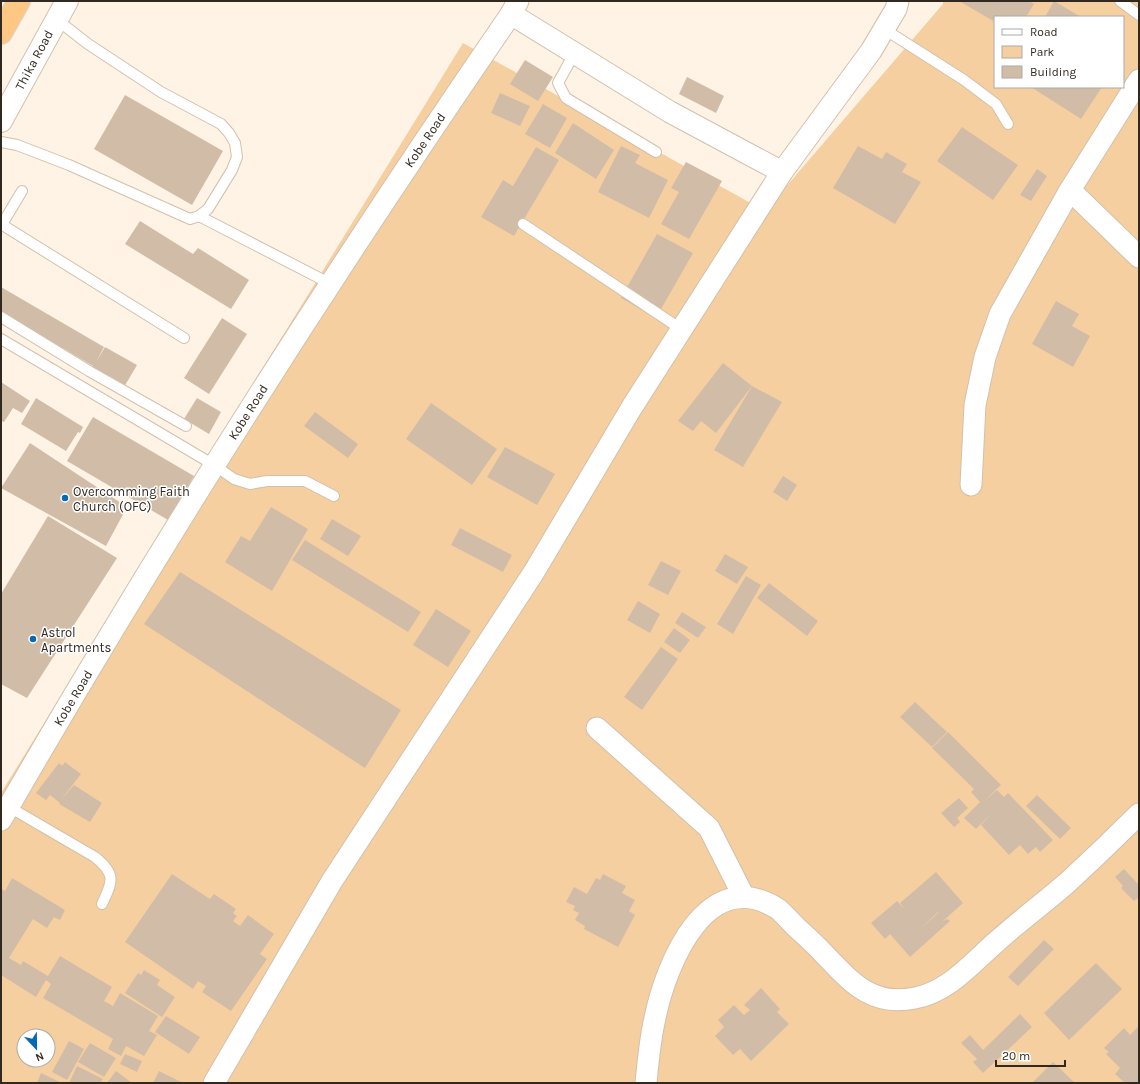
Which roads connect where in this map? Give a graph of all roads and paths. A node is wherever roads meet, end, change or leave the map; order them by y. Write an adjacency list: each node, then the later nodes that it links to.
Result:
1 (19, 1): 9 (highway)
2 (67, 1): 7 (main road, Thika Road)
3 (898, 1): 8 (street)
4 (1120, 1): 6 (lane)
5 (515, 7): 10 (street); 23 (street, Kobe Road)
6 (1139, 15)
7 (56, 19): 12 (main road, Thika Road); 19 (lane)
8 (884, 28): 13 (lane); 16 (street)
9 (1, 33)
10 (574, 52): 15 (lane); 16 (street)
11 (1139, 80): 17 (street)
12 (1, 121)
13 (1008, 124)
14 (1, 142): 19 (lane)
15 (656, 152)
16 (782, 172): 25 (street)
17 (1070, 190): 22 (street); 30 (street)
18 (22, 191): 21 (lane)
19 (199, 216): 23 (lane)
20 (523, 224): 25 (lane)
21 (1, 225): 26 (lane)
22 (1139, 257)
23 (331, 284): 29 (street, Kobe Road)
24 (1, 317): 28 (lane)
25 (681, 329): 37 (street)
26 (184, 338)
27 (1, 339): 29 (lane)
28 (186, 426)
29 (214, 465): 31 (lane); 33 (street, Kobe Road)
30 (971, 485)
31 (334, 496)
32 (597, 728): 35 (street)
33 (5, 813): 36 (lane)
34 (1139, 814): 35 (street)
35 (744, 897): 38 (street)
36 (102, 904)
37 (214, 1083)
38 (646, 1083)

